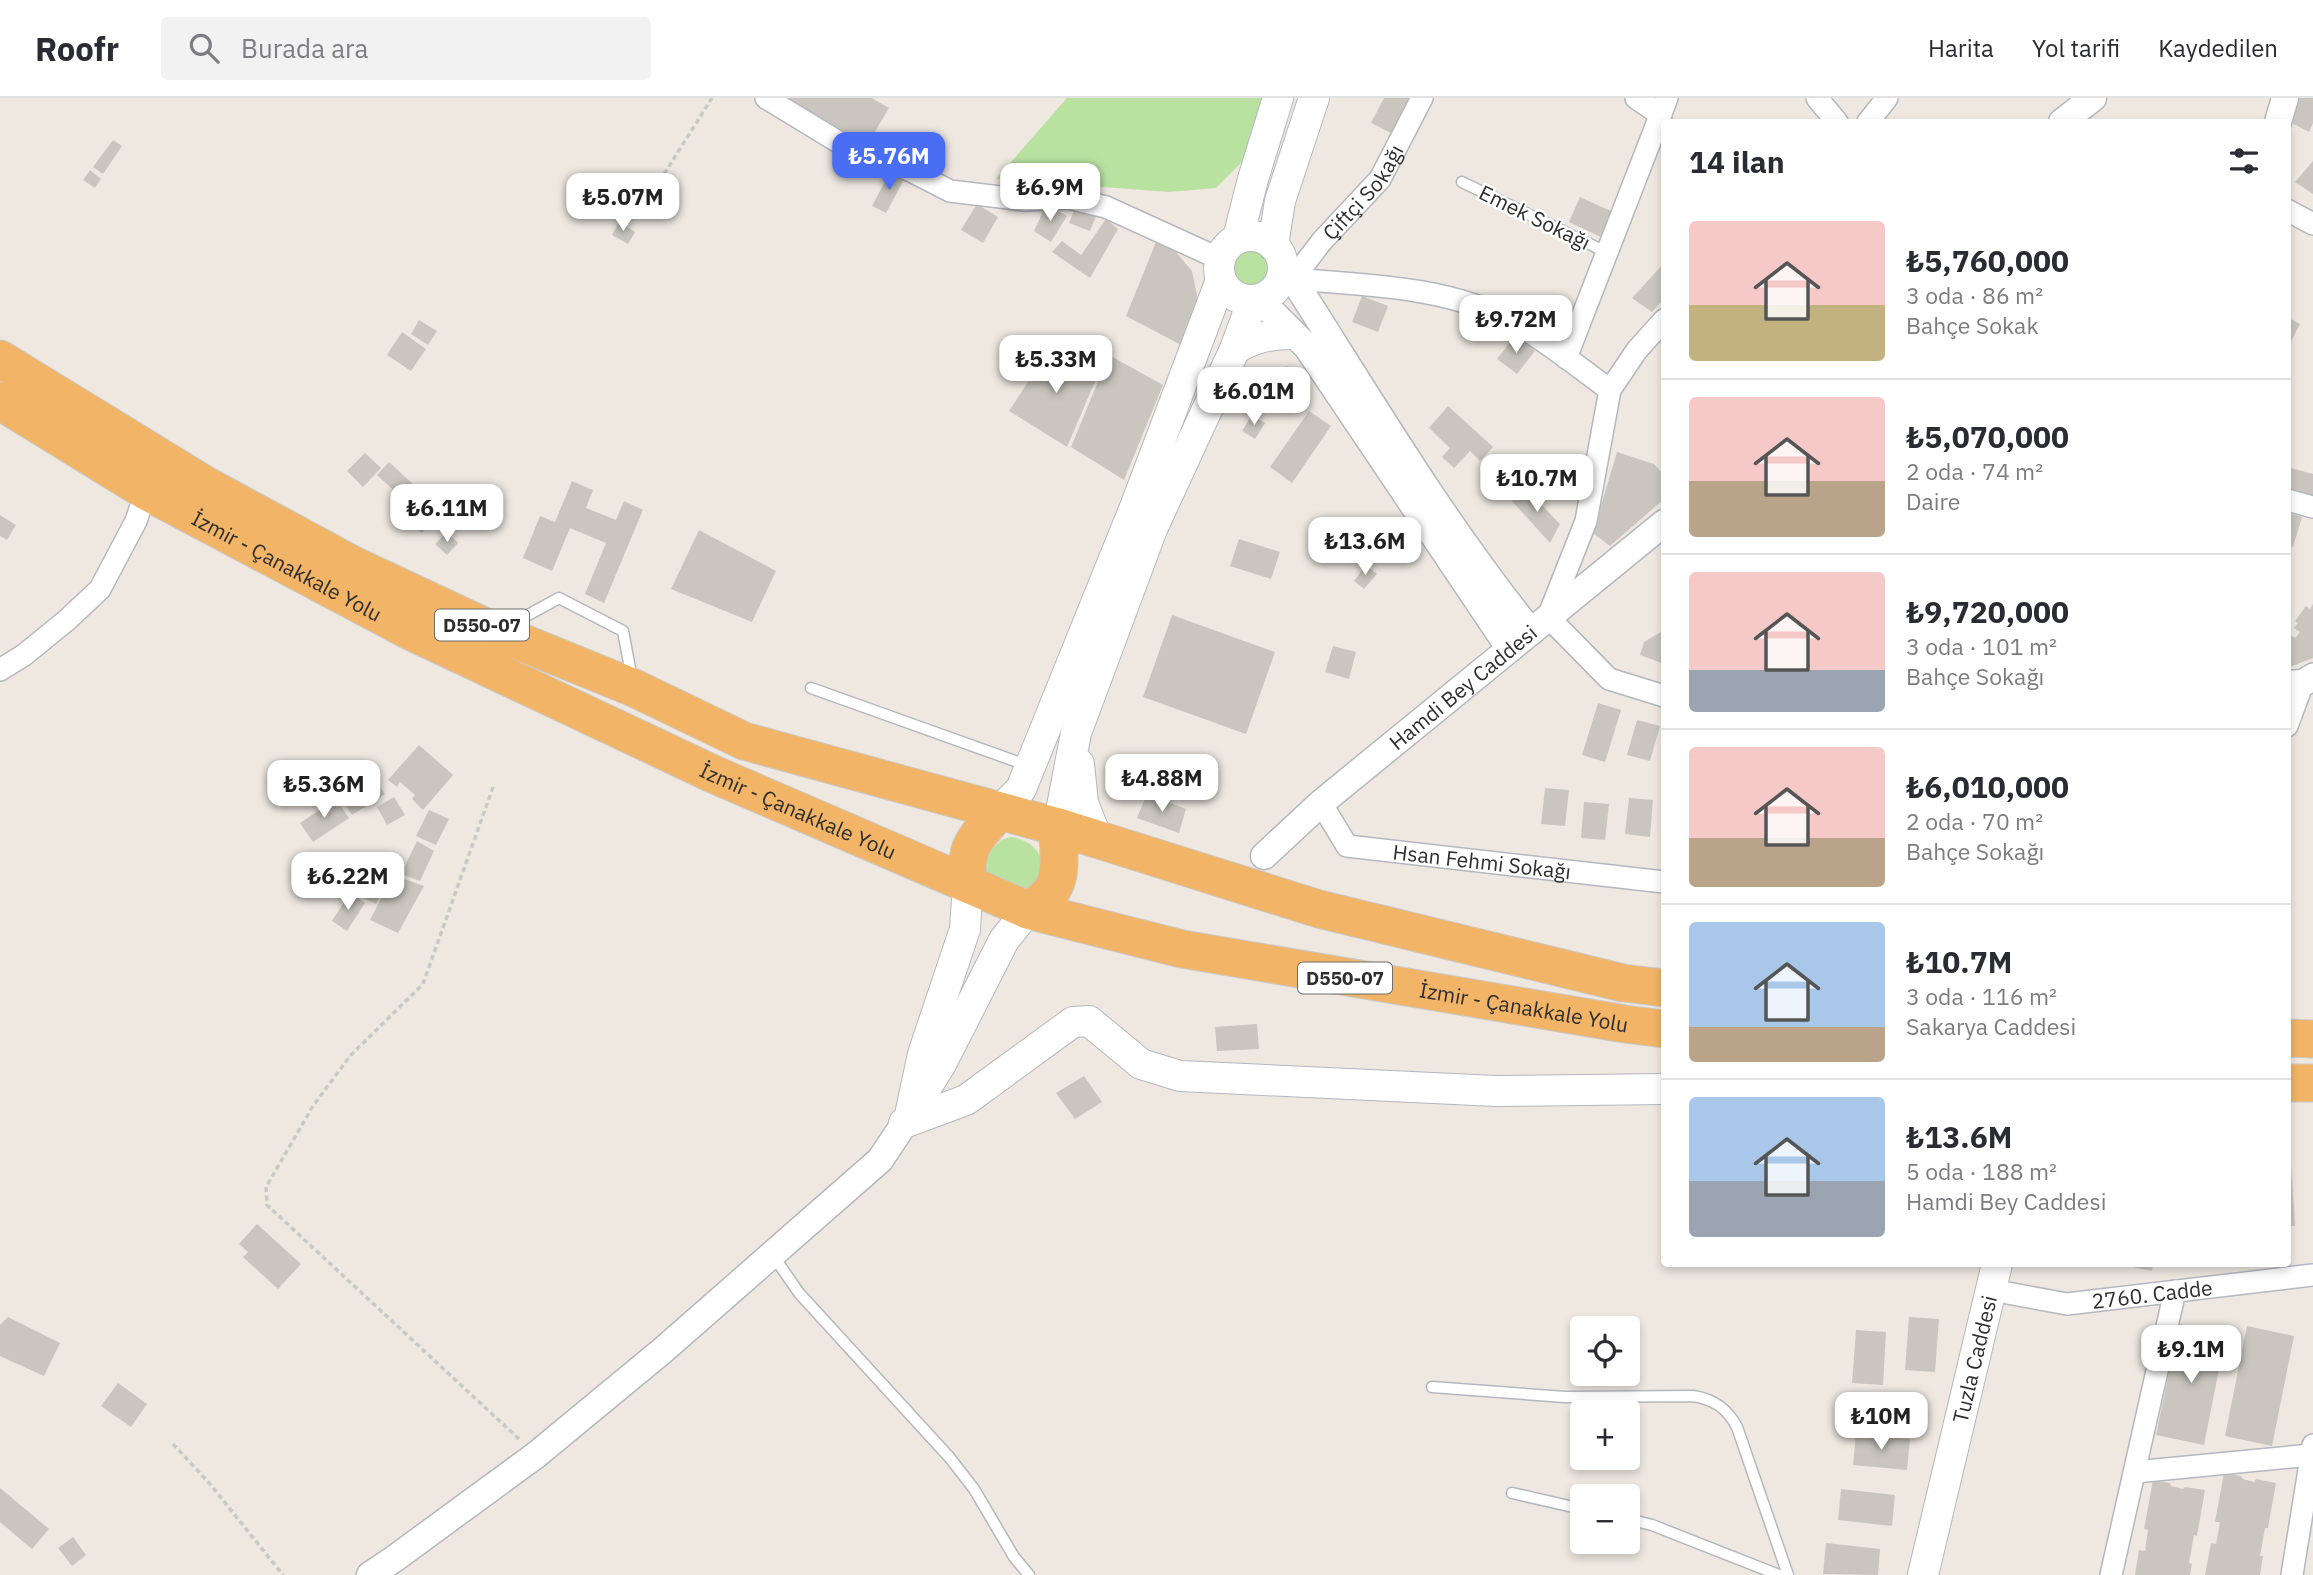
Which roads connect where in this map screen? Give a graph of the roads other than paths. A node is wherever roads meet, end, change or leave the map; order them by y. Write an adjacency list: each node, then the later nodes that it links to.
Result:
1 (766, 98): 19 (street)
2 (1278, 98): 19 (main road)
3 (1314, 98): 20 (main road)
4 (1422, 98): 20 (street, Çiftçi Sokağı)
5 (1636, 98): 10 (street)
6 (1818, 98): 11 (street)
7 (1887, 98): 12 (street)
8 (2093, 98): 13 (street)
9 (2285, 98): 14 (street)
10 (1664, 106): 18 (street)
11 (1835, 119)
12 (1870, 119)
13 (2066, 119)
14 (2279, 119)
15 (1462, 182): 18 (lane, Emek Sokağı)
16 (2291, 213): 17 (street)
17 (2313, 224)
18 (1608, 253): 25 (street)
19 (1227, 259): 20 (main road); 21 (main road); 43 (main road)
20 (1282, 260): 21 (main road); 25 (street); 33 (street)
21 (1256, 299): 23 (street); 24 (main road)
22 (1661, 323): 27 (street)
23 (1291, 334): 24 (main road); 35 (street)
24 (1235, 349): 42 (main road)
25 (1566, 358): 27 (street)
26 (0, 359): 34 (highway, İzmir - Çanakkale Yolu / D550-07)
27 (1609, 390): 33 (street)
28 (0, 401): 29 (highway, İzmir - Çanakkale Yolu / D550-07)
29 (146, 491): 36 (street); 50 (highway, İzmir - Çanakkale Yolu / D550-07)
30 (2291, 501): 31 (street)
31 (2313, 507)
32 (1661, 525): 33 (street, Hamdi Bey Caddesi)
33 (1540, 624): 35 (street, Hamdi Bey Caddesi); 40 (street)
34 (496, 632): 38 (highway, İzmir - Çanakkale Yolu / D550-07); 38 (lane)
35 (1510, 649): 44 (street, Hamdi Bey Caddesi)
36 (0, 670)
37 (2304, 680): 41 (street)
38 (634, 688): 45 (highway, İzmir - Çanakkale Yolu / D550-07)
39 (811, 688): 43 (lane)
40 (1661, 695)
41 (2291, 715)
42 (1076, 733): 46 (main road); 47 (main road)
43 (1030, 767): 45 (main road)
44 (1321, 803): 48 (street, Hamdi Bey Caddesi); 49 (street, Hsan Fehmi Sokağı)
45 (999, 811): 46 (highway, İzmir - Çanakkale Yolu); 50 (highway)
46 (1058, 827): 47 (highway, İzmir - Çanakkale Yolu); 51 (highway)
47 (1098, 841): 52 (highway, İzmir - Çanakkale Yolu)
48 (1264, 856)
49 (1661, 882)
50 (968, 884): 51 (highway, İzmir - Çanakkale Yolu); 61 (main road)
51 (1028, 910): 53 (highway, İzmir - Çanakkale Yolu / D550-07); 56 (main road)
52 (1661, 988)
53 (1661, 1029)
54 (2291, 1038): 55 (highway)
55 (2313, 1039)
56 (942, 1062): 60 (main road); 61 (main road)
57 (2291, 1083): 58 (highway)
58 (2313, 1083)
59 (1661, 1089): 60 (main road)
60 (973, 1096): 61 (main road)
61 (907, 1119): 62 (street)
62 (772, 1254): 72 (street); 73 (lane)
63 (2313, 1275): 65 (street, 2760. Cadde)
64 (1994, 1277): 65 (street, 2760. Cadde); 76 (main road, Tuzla Caddesi)
65 (2175, 1291): 68 (street)
66 (1432, 1387): 75 (lane)
67 (2311, 1458): 68 (street); 78 (street)
68 (2134, 1472): 77 (street)
69 (1512, 1493): 70 (lane)
70 (1570, 1506)
71 (1640, 1522): 74 (lane)
72 (370, 1575)
73 (1029, 1575)
74 (1779, 1575)
75 (1787, 1575)
76 (1923, 1575)
77 (2111, 1575)
78 (2292, 1575)

